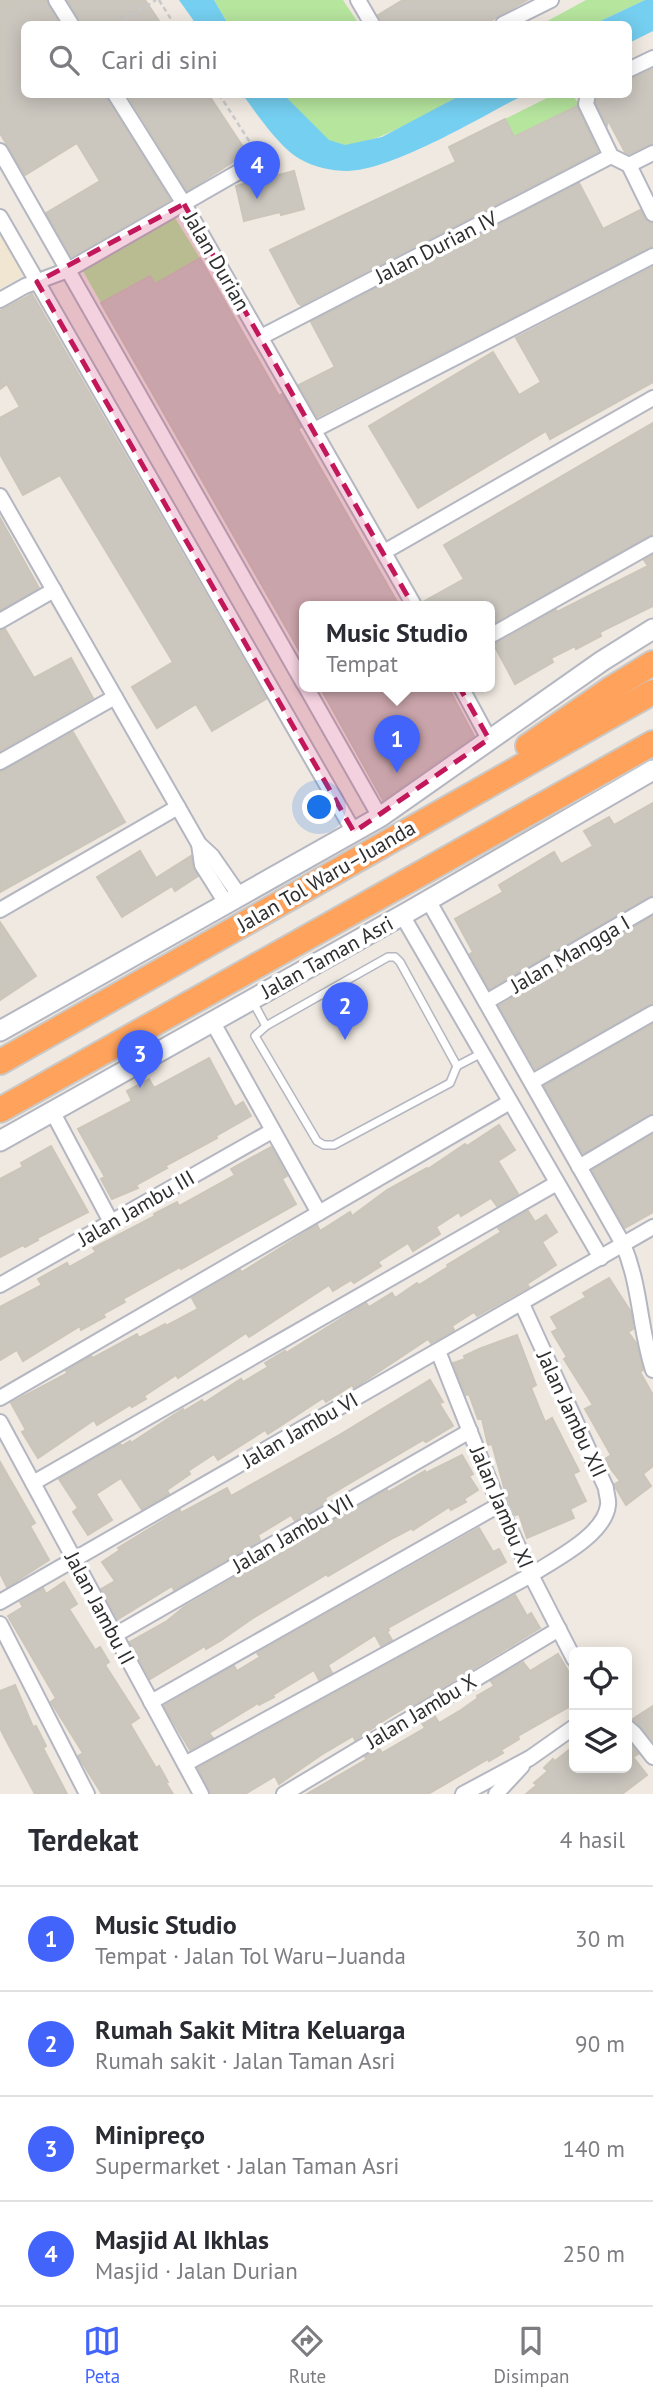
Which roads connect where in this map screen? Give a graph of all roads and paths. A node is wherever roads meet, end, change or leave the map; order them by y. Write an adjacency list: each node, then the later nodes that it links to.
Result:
1 (56, 0): 5 (street)
2 (157, 0): 6 (path); 7 (path)
3 (360, 0): 8 (street)
4 (551, 0): 9 (street)
5 (69, 21)
6 (122, 21)
7 (172, 21)
8 (370, 21)
9 (508, 21)
10 (653, 58): 11 (street)
11 (632, 69)
12 (118, 98): 20 (street, Jalan Durian)
13 (222, 98): 18 (path)
14 (587, 98): 17 (street)
15 (0, 151): 24 (street)
16 (653, 153): 19 (street)
17 (611, 156): 19 (street); 27 (street, Jalan Durian IV)
18 (261, 159): 20 (street)
19 (629, 165): 21 (street)
20 (184, 204): 24 (street); 27 (street, Jalan Durian)
21 (653, 214)
22 (0, 216): 25 (street)
23 (653, 256): 29 (street)
24 (68, 270): 25 (street); 39 (street)
25 (37, 282): 26 (street); 51 (street)
26 (0, 300)
27 (261, 337): 29 (street, Jalan Durian)
28 (653, 398): 32 (street)
29 (314, 430): 32 (street, Jalan Durian)
30 (2, 505): 33 (street)
31 (653, 544): 37 (street)
32 (384, 552): 34 (street, Jalan Durian)
33 (54, 590): 35 (street); 43 (street)
34 (412, 601)
35 (0, 621)
36 (653, 629): 44 (main road)
37 (495, 633)
38 (653, 663): 50 (highway)
39 (299, 675)
40 (308, 692): 49 (street)
41 (464, 692): 44 (street)
42 (653, 692): 50 (highway, Jalan Tol Waru–Juanda)
43 (115, 697): 46 (street); 48 (street)
44 (489, 739): 49 (main road)
45 (653, 743): 68 (highway, Jalan Tol Waru–Juanda)
46 (0, 762)
47 (653, 770): 53 (main road, Jalan Taman Asri)
48 (178, 807): 52 (street); 55 (street)
49 (380, 817): 51 (main road)
50 (407, 831): 64 (highway, Jalan Tol Waru–Juanda)
51 (354, 832): 52 (main road)
52 (233, 899): 62 (main road)
53 (428, 900): 56 (main road, Jalan Taman Asri); 58 (street)
54 (653, 905): 58 (street, Jalan Mangga I)
55 (0, 911)
56 (402, 915): 57 (main road, Jalan Taman Asri); 63 (street)
57 (251, 999): 60 (main road, Jalan Taman Asri); 61 (lane)
58 (486, 1002): 66 (street)
59 (653, 1013): 66 (street)
60 (212, 1021): 69 (main road, Jalan Taman Asri); 71 (street)
61 (266, 1026): 65 (lane); 65 (lane)
62 (0, 1031)
63 (482, 1053): 65 (lane); 67 (street)
64 (0, 1062)
65 (457, 1066)
66 (532, 1082): 73 (street)
67 (510, 1102): 74 (street); 75 (street)
68 (0, 1110)
69 (51, 1111): 72 (main road, Jalan Taman Asri); 76 (street)
70 (653, 1123): 73 (street)
71 (272, 1131): 75 (street); 76 (street, Jalan Jambu III)
72 (0, 1141)
73 (579, 1167): 78 (street)
74 (557, 1183): 79 (street); 87 (street)
75 (319, 1213): 84 (street)
76 (111, 1222): 80 (street, Jalan Jambu III)
77 (653, 1227): 78 (street, Jalan Jambu VI)
78 (623, 1244): 79 (street, Jalan Jambu VI); 83 (street)
79 (601, 1258): 81 (street, Jalan Jambu VI)
80 (0, 1285)
81 (522, 1304): 82 (street, Jalan Jambu VI); 90 (street, Jalan Jambu XII)
82 (438, 1351): 86 (street, Jalan Jambu XI); 89 (street, Jalan Jambu VI)
83 (653, 1370)
84 (0, 1398)
85 (0, 1422): 87 (street, Jalan Jambu II)
86 (470, 1431): 88 (street, Jalan Jambu XI); 94 (street, Jalan Jambu VII)
87 (33, 1483): 89 (street, Jalan Jambu II)
88 (499, 1505): 90 (street, Jalan Jambu XI); 97 (street)
89 (74, 1560): 91 (street, Jalan Jambu VI); 94 (street, Jalan Jambu II)
90 (531, 1576): 93 (street, Jalan Jambu XI); 102 (street)
91 (0, 1602)
92 (0, 1624): 95 (street)
93 (559, 1629): 96 (street, Jalan Jambu XI); 105 (street, Jalan Jambu X)
94 (115, 1636): 97 (street, Jalan Jambu II)
95 (5, 1643): 103 (street)
96 (569, 1649)
97 (151, 1702): 102 (street, Jalan Jambu II)
98 (569, 1731): 101 (street)
99 (632, 1731): 100 (street)
100 (653, 1757)
101 (530, 1758): 106 (street); 107 (street)
102 (185, 1764): 104 (street, Jalan Jambu II)
103 (87, 1794)
104 (201, 1794)
105 (284, 1794)
106 (463, 1794)
107 (496, 1794)

